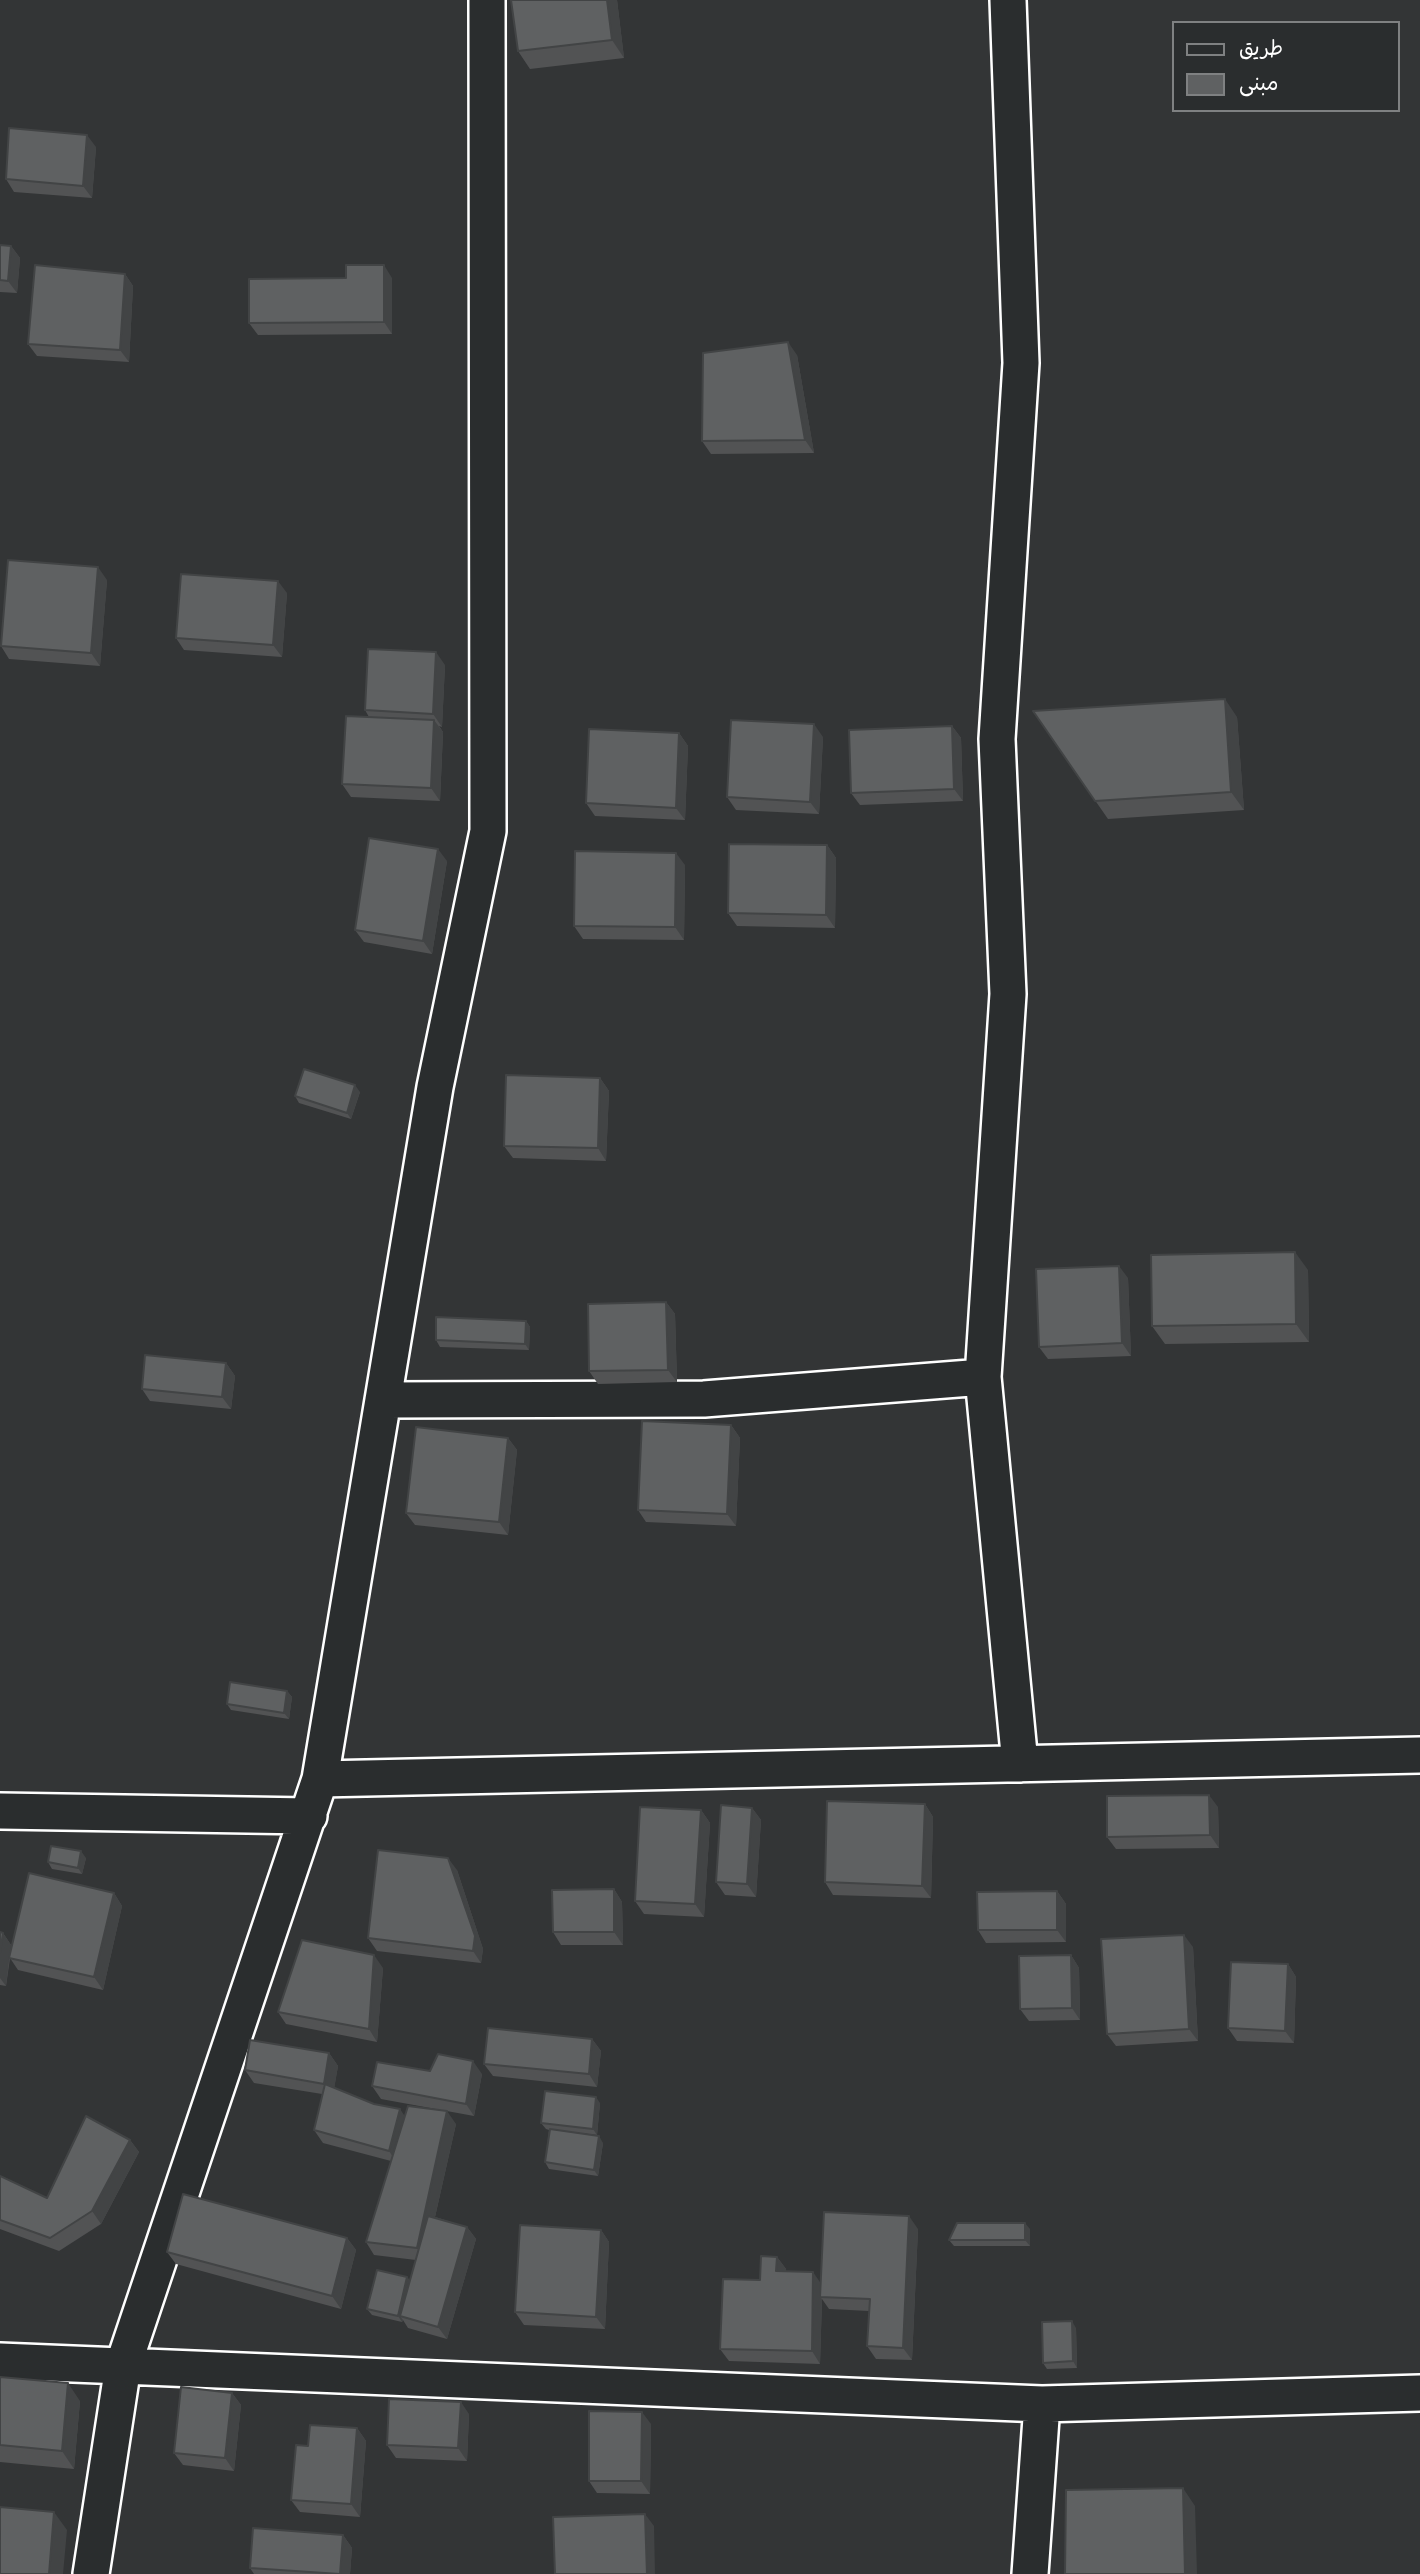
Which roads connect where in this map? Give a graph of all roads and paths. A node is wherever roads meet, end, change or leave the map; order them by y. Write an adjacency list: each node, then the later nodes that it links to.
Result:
1 (487, 0): 4 (street)
2 (1008, 0): 3 (street)
3 (983, 1377): 4 (street); 6 (street)
4 (383, 1400): 7 (street)
5 (1420, 1755): 6 (street)
6 (1020, 1764): 7 (street)
7 (320, 1779): 9 (street)
8 (0, 1811): 9 (street)
9 (309, 1816): 11 (street)
10 (0, 2361): 11 (street)
11 (123, 2366): 13 (street); 14 (street)
12 (1420, 2393): 13 (street)
13 (1042, 2404): 15 (street)
14 (91, 2574)
15 (1030, 2574)

